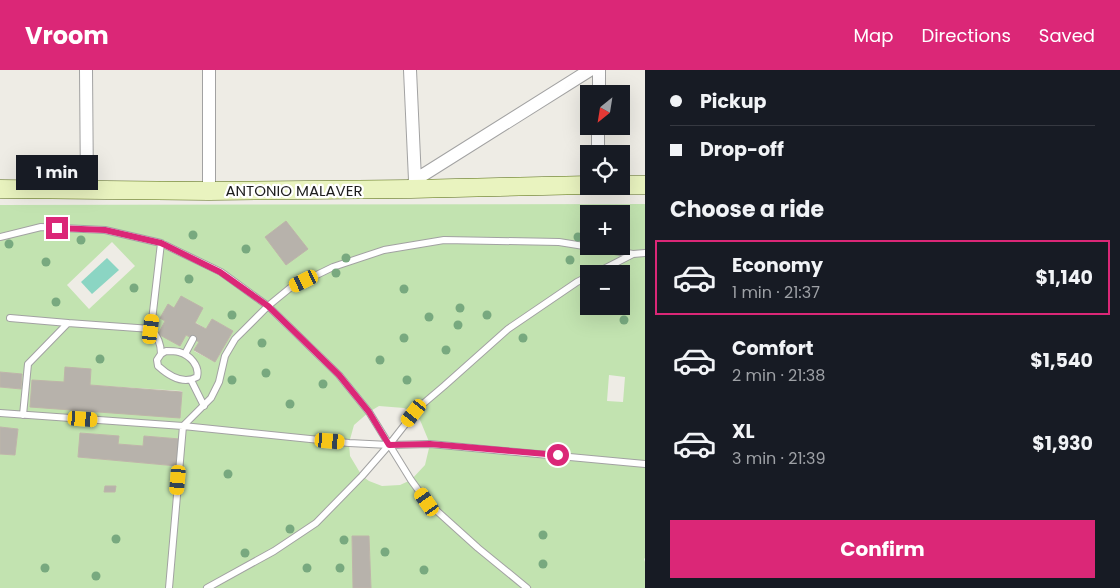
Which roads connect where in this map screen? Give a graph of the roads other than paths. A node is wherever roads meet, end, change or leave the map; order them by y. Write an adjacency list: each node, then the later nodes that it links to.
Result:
1 (86, 70): 12 (street)
2 (208, 70): 13 (street)
3 (410, 70): 7 (street)
4 (590, 70): 7 (street)
5 (599, 70): 6 (street)
6 (599, 85)
7 (413, 185): 8 (street, ANTONIO MALAVER); 13 (street, ANTONIO MALAVER)
8 (580, 185)
9 (630, 185): 10 (street)
10 (645, 185)
11 (0, 189): 12 (street, ANTONIO MALAVER)
12 (87, 190): 13 (street, ANTONIO MALAVER)
13 (209, 191)
14 (0, 237): 15 (lane)
15 (161, 243): 20 (lane); 23 (lane)
16 (645, 253): 17 (lane)
17 (633, 254): 18 (lane); 20 (lane)
18 (612, 265)
19 (580, 280): 32 (lane)
20 (268, 306): 28 (lane); 32 (lane)
21 (10, 318): 22 (lane)
22 (68, 323): 23 (lane); 30 (lane)
23 (151, 329): 25 (lane)
24 (193, 339): 26 (lane)
25 (162, 354): 26 (lane); 27 (lane)
26 (185, 354): 27 (lane)
27 (191, 380): 28 (lane)
28 (204, 406): 31 (lane)
29 (0, 413): 30 (lane)
30 (23, 415): 31 (lane)
31 (183, 426): 32 (lane); 34 (lane)
32 (389, 445): 33 (lane); 35 (lane); 36 (lane)
33 (645, 464)
34 (169, 588)
35 (207, 588)
36 (526, 588)

